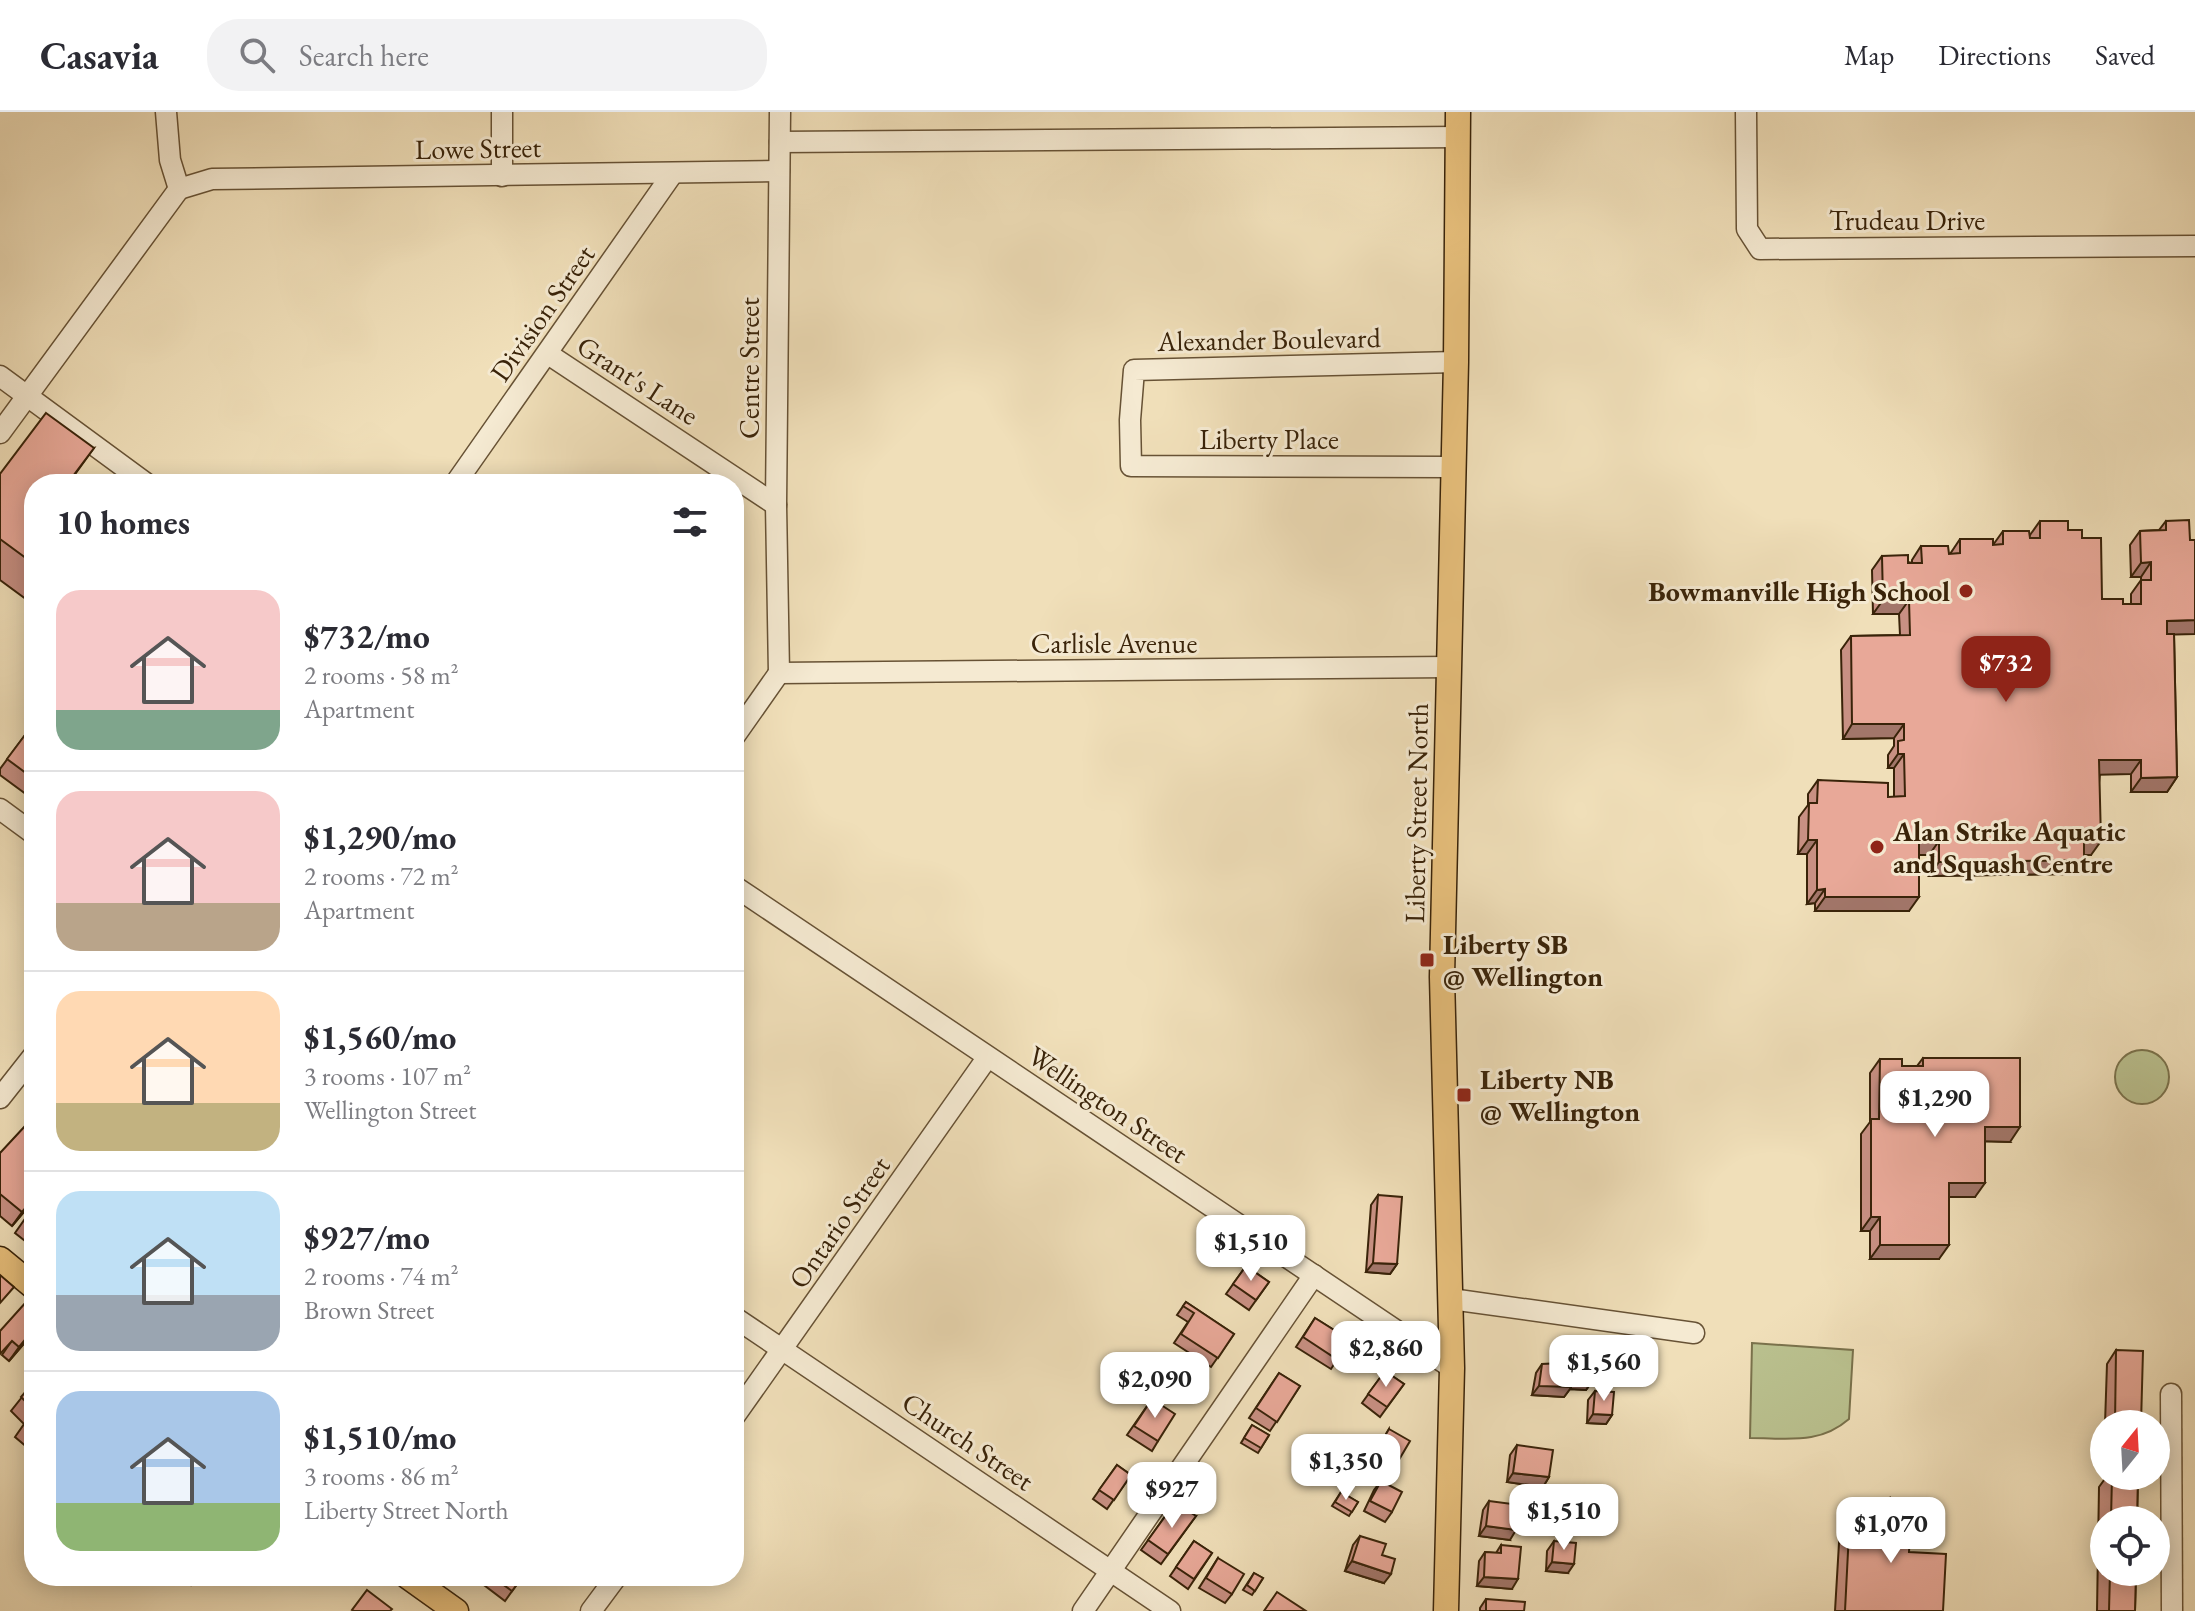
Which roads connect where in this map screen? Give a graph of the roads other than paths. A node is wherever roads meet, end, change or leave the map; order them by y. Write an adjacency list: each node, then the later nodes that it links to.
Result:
1 (166, 112): 11 (street)
2 (502, 112): 10 (street)
3 (780, 112): 7 (street, Centre Street)
4 (1458, 112): 6 (main road, Liberty Street North)
5 (1746, 112): 12 (street, Trudeau Drive)
6 (1458, 137): 7 (street); 14 (main road, Liberty Street North)
7 (780, 142): 8 (street, Centre Street)
8 (779, 171): 9 (street, Lowe Street); 24 (street, Centre Street)
9 (673, 173): 10 (street, Lowe Street); 13 (street, Division Street)
10 (502, 176): 11 (street, Lowe Street)
11 (179, 189): 16 (street)
12 (2195, 246)
13 (548, 354): 21 (street, Division Street); 22 (street, Grant's Lane)
14 (1456, 362): 17 (street, Alexander Boulevard); 19 (main road, Liberty Street North)
15 (0, 376): 16 (street)
16 (28, 397): 18 (street); 20 (street)
17 (1130, 420): 19 (street, Liberty Place)
18 (0, 433)
19 (1453, 467): 25 (main road, Liberty Street North)
20 (133, 474)
21 (462, 474)
22 (729, 474)
23 (744, 484): 24 (street, Grant's Lane)
24 (776, 505): 26 (street, Centre Street)
25 (1450, 667): 26 (street, Carlisle Avenue); 37 (main road, Liberty Street North)
26 (779, 673): 27 (street)
27 (744, 723)
28 (0, 809): 29 (street)
29 (24, 827)
30 (744, 893): 31 (street, Wellington Street)
31 (987, 1058): 35 (street, Wellington Street); 40 (street, Ontario Street)
32 (24, 1068): 33 (street)
33 (0, 1098)
34 (0, 1259): 36 (main road)
35 (1314, 1275): 41 (street, Wellington Street); 44 (street)
36 (24, 1279)
37 (1451, 1299): 39 (street); 41 (main road, Liberty Street North)
38 (744, 1324): 40 (street, Church Street)
39 (1694, 1333)
40 (783, 1350): 43 (street, Ontario Street); 44 (street, Church Street)
41 (1452, 1368): 51 (main road, Liberty Street North)
42 (2171, 1394): 52 (street)
43 (744, 1403)
44 (1111, 1571): 49 (street); 50 (street, Church Street)
45 (421, 1586): 47 (main road)
46 (610, 1586): 48 (street)
47 (456, 1611)
48 (591, 1611)
49 (1083, 1611)
50 (1170, 1611)
51 (1446, 1611)
52 (2172, 1611)

